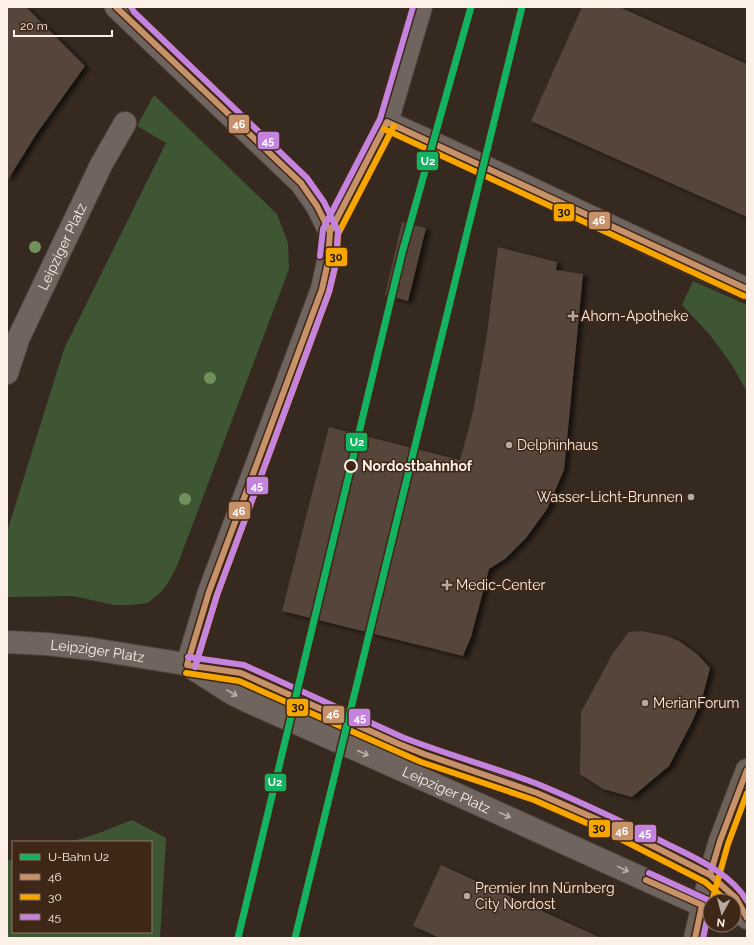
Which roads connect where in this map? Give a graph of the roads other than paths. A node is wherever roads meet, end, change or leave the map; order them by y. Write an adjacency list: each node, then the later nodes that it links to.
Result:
1 (421, 7): 3 (street)
2 (122, 10): 5 (street)
3 (387, 122): 5 (street); 6 (street)
4 (125, 123): 7 (street, Leipziger Platz)
5 (330, 232): 10 (street)
6 (747, 289)
7 (13, 334): 8 (street, Leipziger Platz)
8 (7, 373)
9 (7, 642): 10 (street, Leipziger Platz)
10 (187, 665): 12 (street, Leipziger Platz); 14 (street, Leipziger Platz, one-way to 14)
11 (747, 770): 12 (main road)
12 (710, 875): 13 (main road); 16 (street, Leipziger Platz)
13 (708, 893)
14 (702, 905)
15 (702, 918): 17 (main road)
16 (747, 918)
17 (695, 938)

